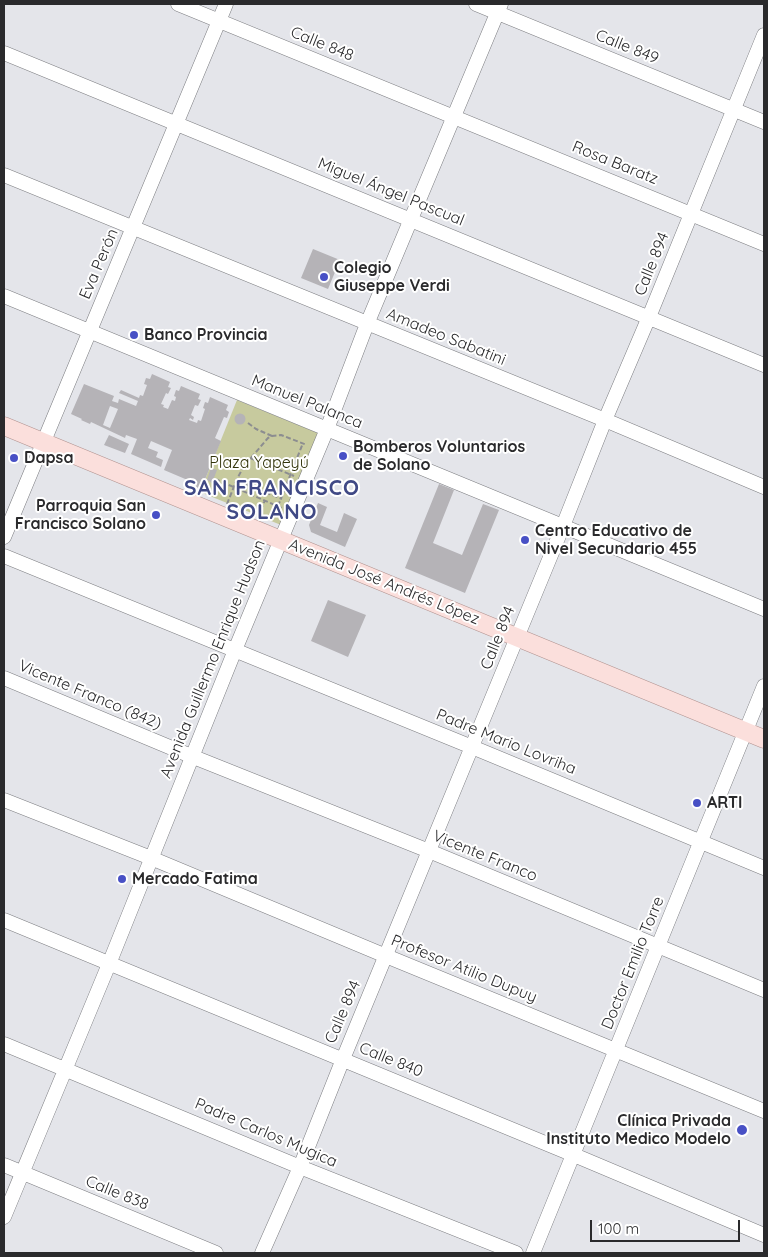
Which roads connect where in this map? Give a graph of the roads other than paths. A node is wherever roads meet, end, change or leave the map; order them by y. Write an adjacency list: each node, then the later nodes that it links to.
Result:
1 (178, 4): 5 (street, Calle 848)
2 (226, 4): 5 (street, Eva Perón)
3 (476, 4): 4 (street, Calle 849)
4 (499, 8): 8 (street, Calle 849); 9 (street, Avenida Guillermo Enrique Hudson)
5 (220, 21): 9 (street, Calle 848); 11 (street, Eva Perón)
6 (764, 35): 8 (street, Calle 894)
7 (4, 53): 11 (street, Miguel Ángel Pascual)
8 (734, 109): 10 (street, Calle 849); 13 (street, Calle 894)
9 (453, 116): 13 (street, Rosa Baratz); 14 (street, Avenida Guillermo Enrique Hudson)
10 (764, 122)
11 (176, 124): 14 (street, Miguel Ángel Pascual); 15 (street, Eva Perón)
12 (4, 175): 15 (street, Amadeo Sabatini)
13 (691, 213): 16 (street, Rosa Baratz); 18 (street, Calle 894)
14 (412, 220): 18 (street, Miguel Ángel Pascual); 19 (street, Avenida Guillermo Enrique Hudson)
15 (133, 228): 19 (street, Amadeo Sabatini); 20 (street, Eva Perón)
16 (764, 244)
17 (4, 296): 20 (street, Manuel Palanca)
18 (649, 317): 21 (street, Miguel Ángel Pascual); 22 (street, Calle 894)
19 (367, 324): 22 (street, Amadeo Sabatini); 24 (street, Avenida Guillermo Enrique Hudson)
20 (90, 331): 24 (street, Manuel Palanca); 25 (street, Eva Perón)
21 (764, 365)
22 (605, 420): 26 (street, Amadeo Sabatini); 27 (street, Calle 894)
23 (4, 426): 25 (main road, Avenida José Andrés López)
24 (327, 429): 27 (street, Manuel Palanca); 29 (street, Avenida Guillermo Enrique Hudson)
25 (44, 442): 28 (street, Eva Perón); 29 (main road, Avenida José Andrés López)
26 (764, 487)
27 (563, 526): 31 (street, Manuel Palanca); 32 (street, Calle 894)
28 (4, 537)
29 (281, 540): 32 (main road, Avenida José Andrés López); 33 (street, Avenida Guillermo Enrique Hudson)
30 (4, 556): 33 (street, Padre Mario Lovriha)
31 (764, 609)
32 (517, 636): 36 (main road, Avenida José Andrés López); 38 (street, Calle 894)
33 (235, 650): 38 (street, Padre Mario Lovriha); 39 (street, Avenida Guillermo Enrique Hudson)
34 (4, 678): 39 (street, Vicente Franco (842))
35 (764, 686): 36 (street, Doctor Emilio Torre)
36 (745, 731): 37 (main road, Avenida José Andrés López); 41 (street, Doctor Emilio Torre)
37 (764, 738)
38 (472, 747): 41 (street, Padre Mario Lovriha); 42 (street, Calle 894)
39 (192, 756): 42 (street, Vicente Franco); 43 (street, Avenida Guillermo Enrique Hudson)
40 (4, 800): 43 (street, Profesor Atilio Dupuy)
41 (701, 842): 44 (street, Padre Mario Lovriha); 46 (street, Doctor Emilio Torre)
42 (429, 851): 46 (street, Vicente Franco); 47 (street, Calle 894)
43 (151, 858): 47 (street, Profesor Atilio Dupuy); 48 (street, Avenida Guillermo Enrique Hudson)
44 (764, 868)
45 (4, 920): 48 (street, Calle 840)
46 (658, 946): 49 (street, Vicente Franco); 51 (street, Doctor Emilio Torre)
47 (386, 956): 51 (street, Profesor Atilio Dupuy); 52 (street, Calle 894)
48 (109, 964): 52 (street, Calle 840); 53 (street, Avenida Guillermo Enrique Hudson)
49 (764, 990)
50 (4, 1044): 53 (street, Padre Carlos Mugica)
51 (616, 1050): 54 (street, Profesor Atilio Dupuy); 55 (street, Doctor Emilio Torre)
52 (343, 1059): 55 (street, Calle 840); 57 (street, Calle 894)
53 (65, 1068): 57 (street, Padre Carlos Mugica); 58 (street, Avenida Guillermo Enrique Hudson)
54 (764, 1111)
55 (574, 1155): 60 (street, Calle 840); 64 (street, Doctor Emilio Torre)
56 (4, 1165): 58 (street, Calle 838)
57 (300, 1167): 62 (street, Calle 894); 63 (street, Padre Carlos Mugica)
58 (22, 1173): 59 (street, Avenida Guillermo Enrique Hudson); 61 (street, Calle 838)
59 (4, 1217)
60 (764, 1235)
61 (216, 1253)
62 (262, 1253)
63 (516, 1253)
64 (533, 1253)

